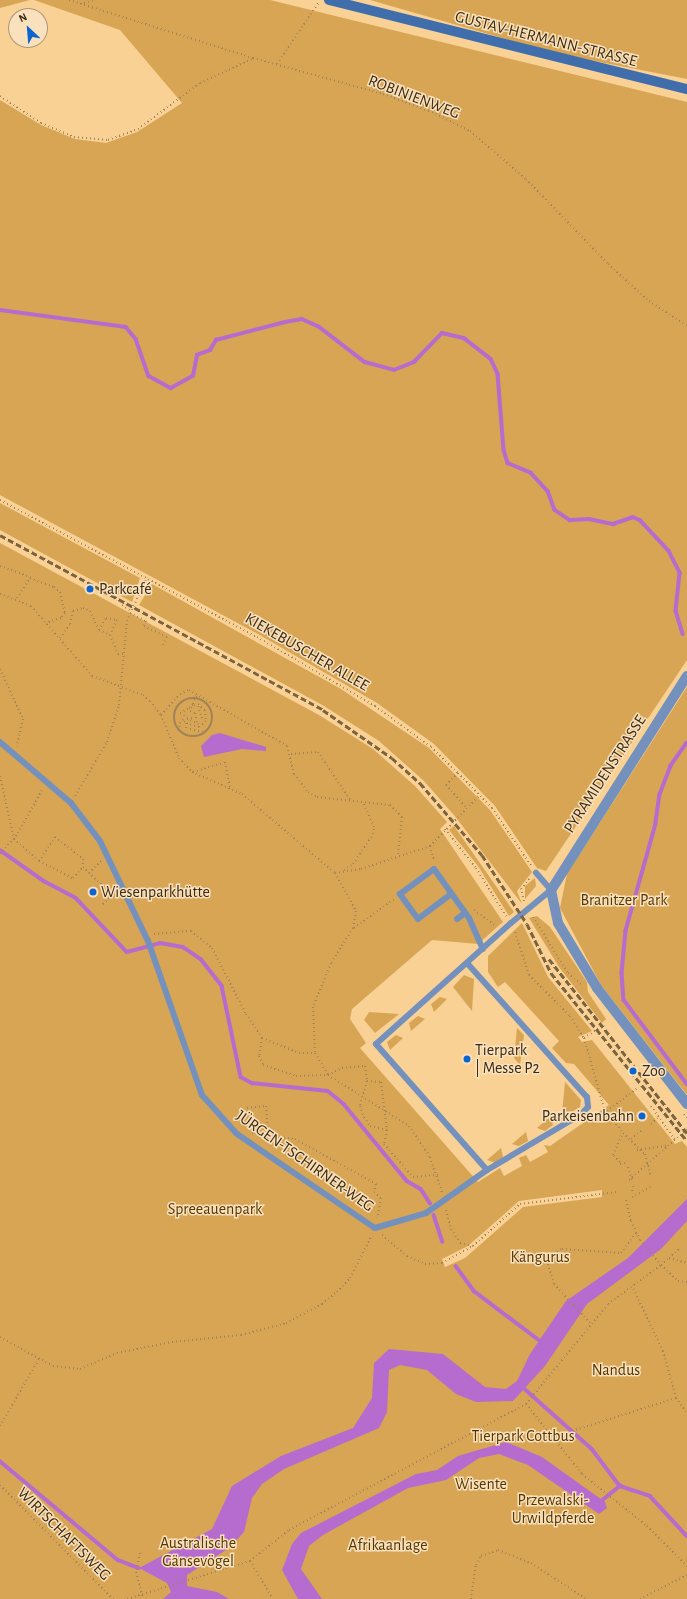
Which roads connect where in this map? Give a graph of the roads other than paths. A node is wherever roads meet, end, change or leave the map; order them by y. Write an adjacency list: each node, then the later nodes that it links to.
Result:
1 (328, 0): 2 (main road, GUSTAV-HERMANN-STRASSE)
2 (687, 89)
3 (687, 676): 6 (street, PYRAMIDENSTRASSE)
4 (0, 742): 13 (lane, JÜRGEN-TSCHIRNER-WEG)
5 (536, 873): 6 (lane)
6 (551, 890): 10 (lane); 12 (street)
7 (451, 894): 7 (lane); 8 (lane)
8 (467, 910): 9 (lane); 10 (lane)
9 (457, 919)
10 (483, 949): 11 (lane)
11 (467, 963): 13 (lane); 13 (lane)
12 (687, 1104)
13 (487, 1170)

